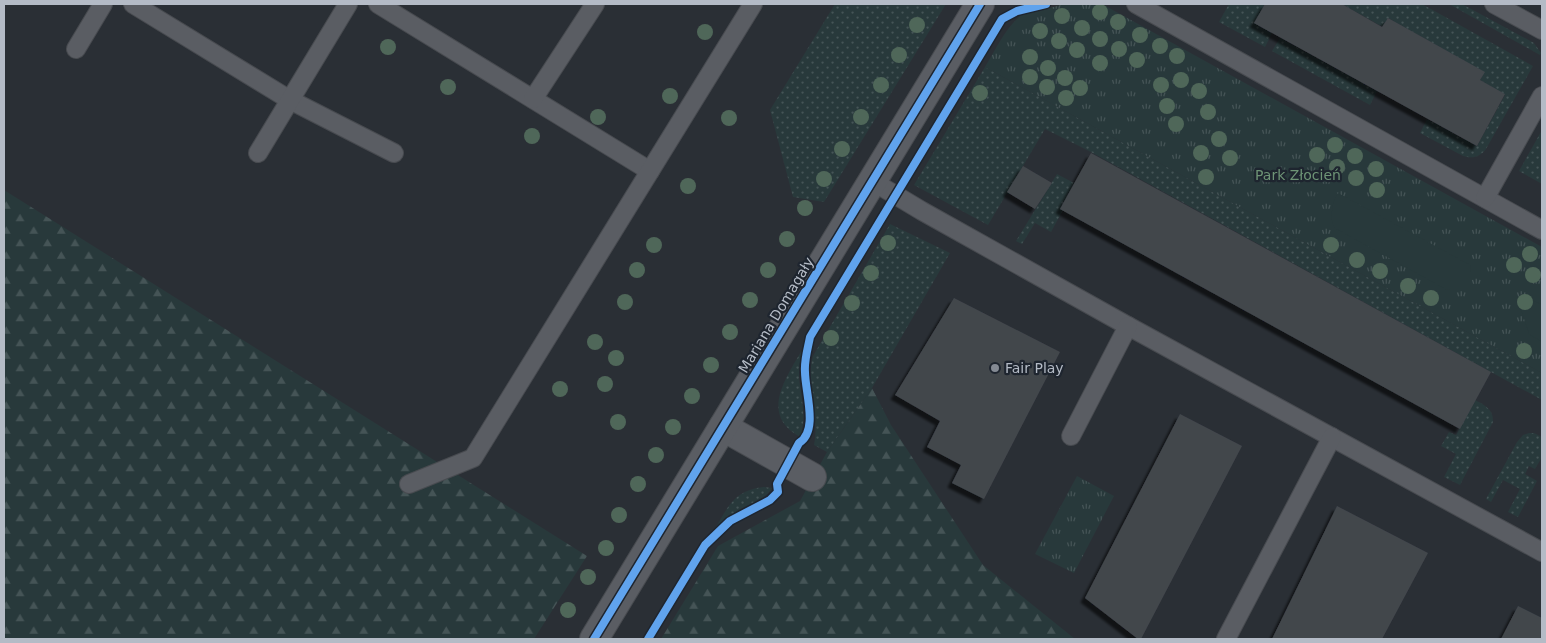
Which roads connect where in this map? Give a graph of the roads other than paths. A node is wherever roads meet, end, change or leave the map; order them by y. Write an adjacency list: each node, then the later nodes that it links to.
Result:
1 (103, 4): 11 (lane)
2 (133, 4): 14 (lane)
3 (348, 4): 14 (lane)
4 (378, 4): 13 (lane)
5 (595, 4): 13 (lane)
6 (753, 4): 17 (lane)
7 (980, 4): 18 (street, Mariana Domagały)
8 (1136, 4): 19 (lane)
9 (1494, 4): 10 (lane)
10 (1542, 30)
11 (76, 49)
12 (1542, 96): 19 (lane)
13 (533, 99): 17 (lane)
14 (290, 100): 15 (lane); 16 (lane)
15 (258, 153)
16 (394, 154)
17 (650, 171): 26 (lane)
18 (872, 180): 21 (lane); 22 (street, Mariana Domagały)
19 (1485, 198): 20 (lane)
20 (1542, 230)
21 (1128, 326): 23 (lane); 24 (lane)
22 (723, 427): 25 (street); 28 (street, Mariana Domagały)
23 (1071, 436)
24 (1332, 437): 27 (lane); 29 (lane)
25 (812, 477)
26 (410, 484)
27 (1542, 552)
28 (594, 639)
29 (1226, 639)

